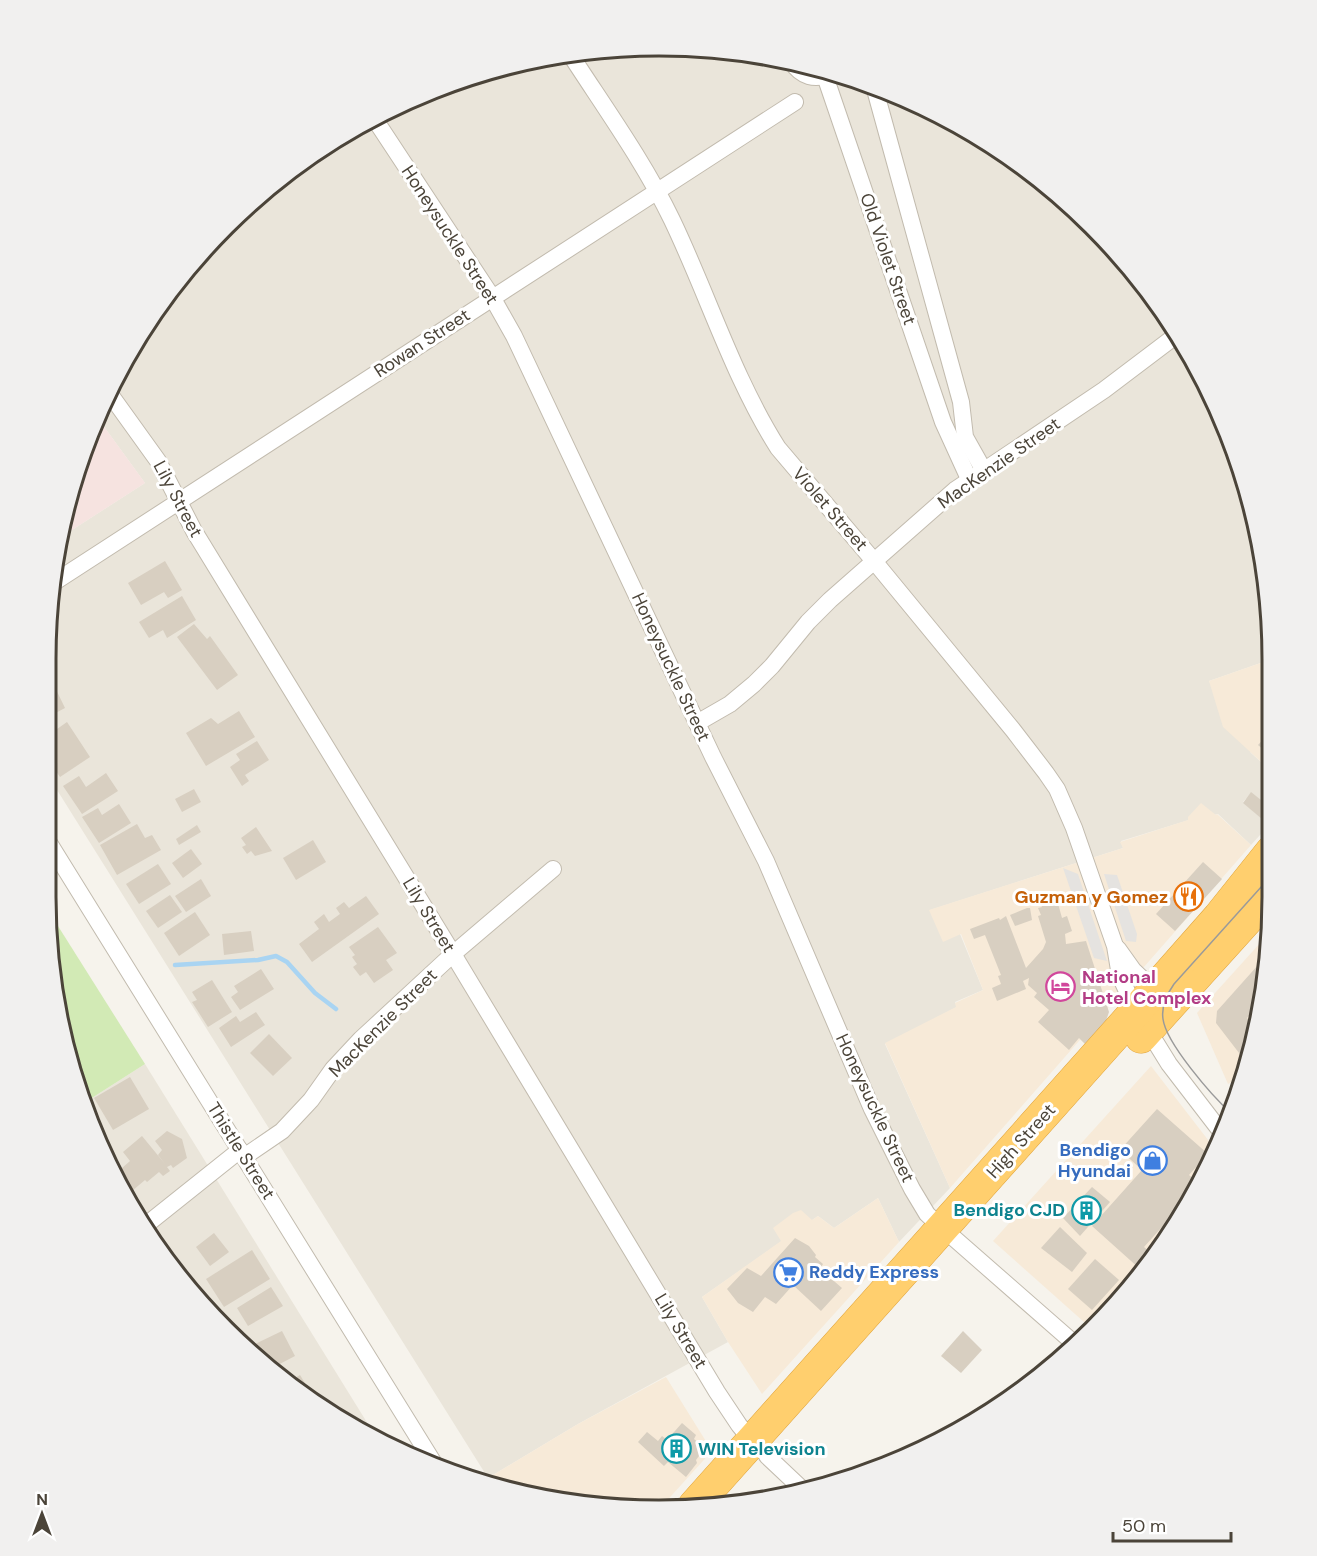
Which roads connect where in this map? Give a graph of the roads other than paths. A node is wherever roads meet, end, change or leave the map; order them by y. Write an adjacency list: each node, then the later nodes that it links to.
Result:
1 (575, 62): 8 (street, Violet Street)
2 (801, 73): 3 (street, Old Violet Street)
3 (819, 77)
4 (831, 81): 13 (street, Old Violet Street)
5 (877, 97): 12 (street, Old Violet Street)
6 (795, 102): 8 (street, Rowan Street)
7 (379, 125): 9 (street, Honeysuckle Street)
8 (657, 191): 9 (street, Rowan Street); 15 (street, Violet Street)
9 (492, 297): 14 (street, Rowan Street); 17 (street, Honeysuckle Street)
10 (1170, 340): 12 (street, MacKenzie Street)
11 (114, 400): 14 (street, Lily Street)
12 (983, 469): 13 (street, MacKenzie Street)
13 (969, 479): 15 (street, MacKenzie Street)
14 (180, 501): 16 (street, Rowan Street); 23 (street, Lily Street)
15 (874, 561): 17 (street, MacKenzie Street); 22 (street, Violet Street)
16 (61, 578)
17 (697, 723): 28 (street, Honeysuckle Street)
18 (56, 854): 26 (street, Thistle Street)
19 (554, 869): 23 (street, MacKenzie Street)
20 (1262, 876): 21 (highway, High Street)
21 (1252, 902): 24 (highway, High Street)
22 (1115, 946): 24 (street, Violet Street); 24 (street, Violet Street)
23 (453, 954): 26 (street, MacKenzie Street); 30 (street, Lily Street)
24 (1152, 1009): 25 (street, Violet Street); 28 (highway, High Street)
25 (1217, 1126)
26 (242, 1153): 27 (street, MacKenzie Street); 31 (street, Thistle Street)
27 (150, 1222)
28 (949, 1234): 29 (street, Honeysuckle Street); 30 (highway, High Street)
29 (1069, 1339)
30 (760, 1448): 32 (street, Lily Street); 33 (highway, High Street); 34 (highway, High Street)
31 (428, 1455)
32 (797, 1484)
33 (729, 1496)
34 (702, 1499)

